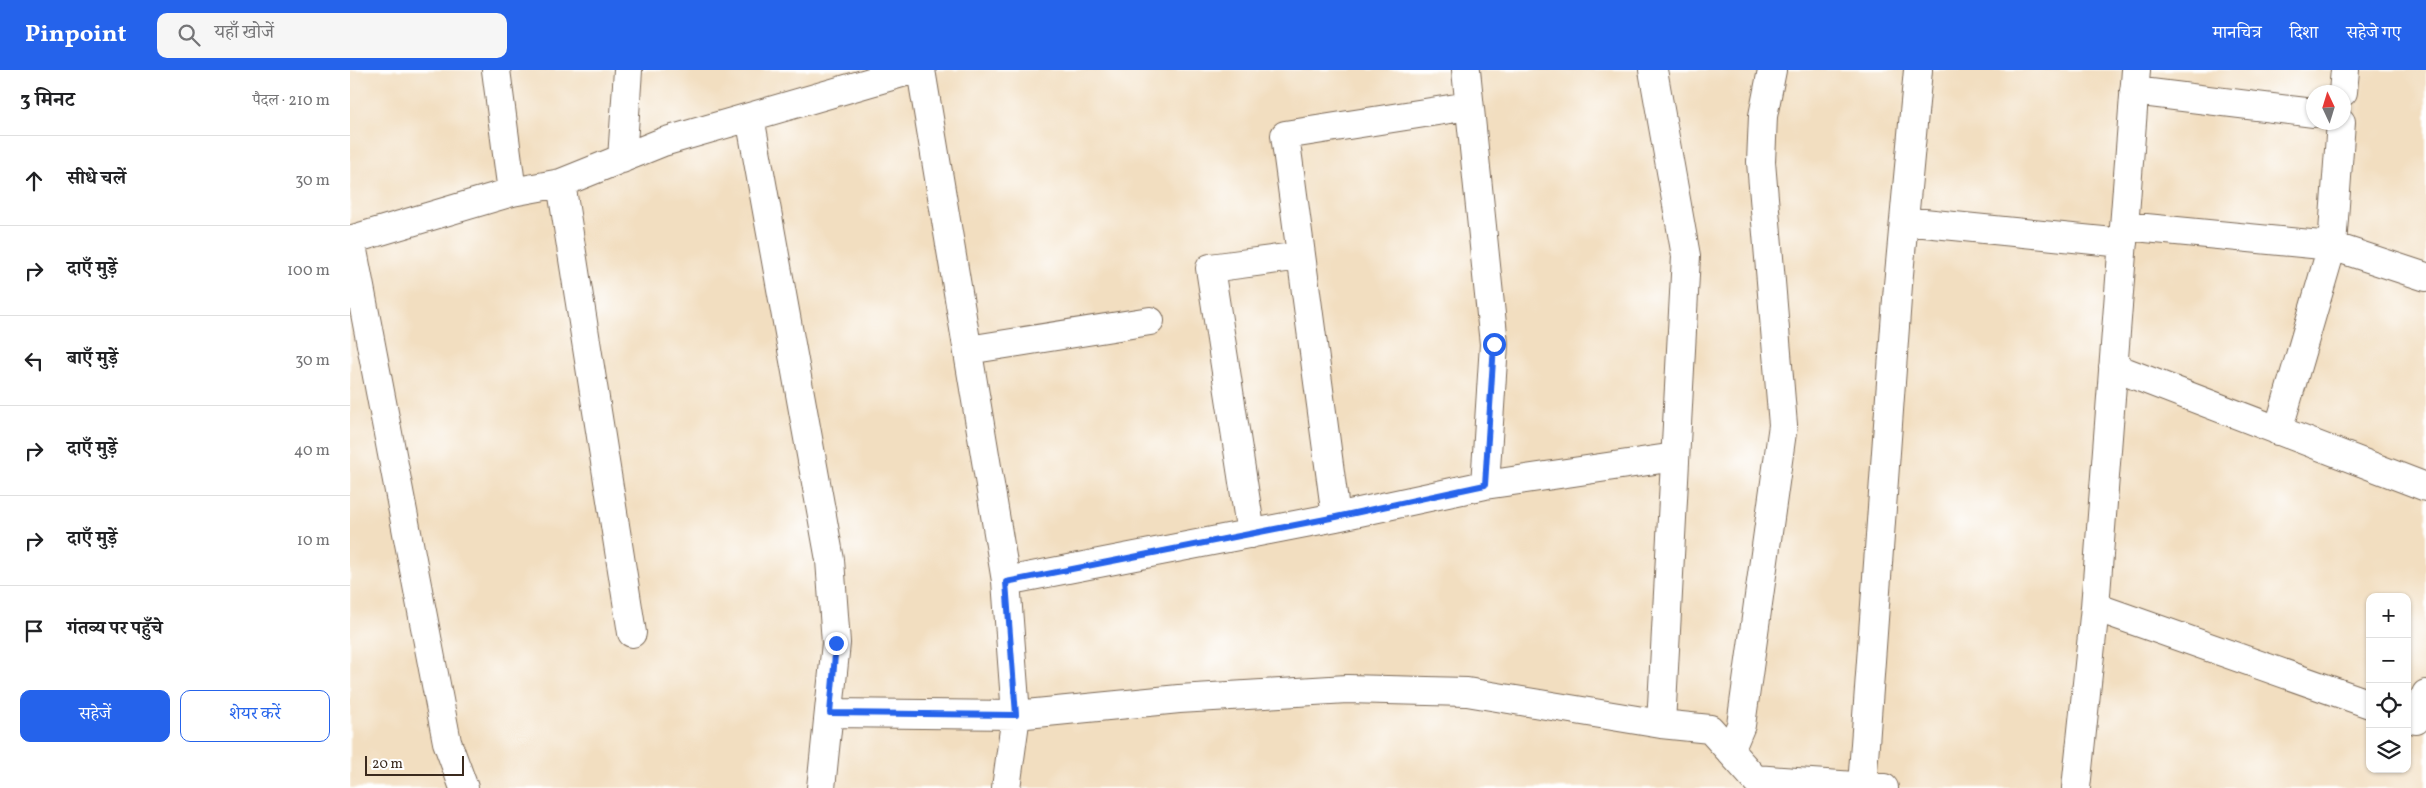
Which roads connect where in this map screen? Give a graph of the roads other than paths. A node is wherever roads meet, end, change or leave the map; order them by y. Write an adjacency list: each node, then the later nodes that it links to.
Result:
1 (496, 70): 18 (street)
2 (628, 70): 16 (street)
3 (912, 70): 14 (street)
4 (921, 70): 26 (street)
5 (1466, 70): 12 (street)
6 (1653, 70): 29 (street)
7 (1772, 70): 43 (street)
8 (1918, 70): 19 (street)
9 (2345, 70): 11 (street)
10 (2135, 81): 13 (street); 20 (street)
11 (2344, 85)
12 (1470, 106): 23 (street); 30 (street)
13 (2306, 112)
14 (750, 117): 16 (street); 39 (street)
15 (2340, 130): 22 (street)
16 (622, 159): 17 (street)
17 (561, 183): 18 (street); 36 (street)
18 (512, 192): 21 (street)
19 (1904, 221): 20 (street); 45 (street)
20 (2124, 235): 22 (street); 27 (street)
21 (350, 240): 46 (street)
22 (2332, 246): 24 (street); 28 (street)
23 (1302, 256): 32 (street); 33 (street)
24 (2426, 278)
25 (1150, 321): 26 (street)
26 (968, 350): 34 (street)
27 (2113, 368): 28 (street); 35 (street)
28 (2278, 430): 31 (street)
29 (1675, 457): 30 (street); 42 (street)
30 (1485, 485): 32 (street)
31 (2426, 487)
32 (1336, 517): 33 (street)
33 (1251, 534): 34 (street)
34 (1006, 582): 40 (street)
35 (2095, 607): 38 (street); 49 (street)
36 (632, 633)
37 (2426, 694): 41 (street)
38 (2366, 703)
39 (830, 713): 40 (street); 47 (street)
40 (1016, 715): 42 (street); 48 (street)
41 (2416, 720)
42 (1661, 724): 43 (street)
43 (1730, 751): 44 (street)
44 (1759, 784): 45 (street)
45 (1873, 787)
46 (464, 788)
47 (822, 788)
48 (1006, 788)
49 (2076, 788)

